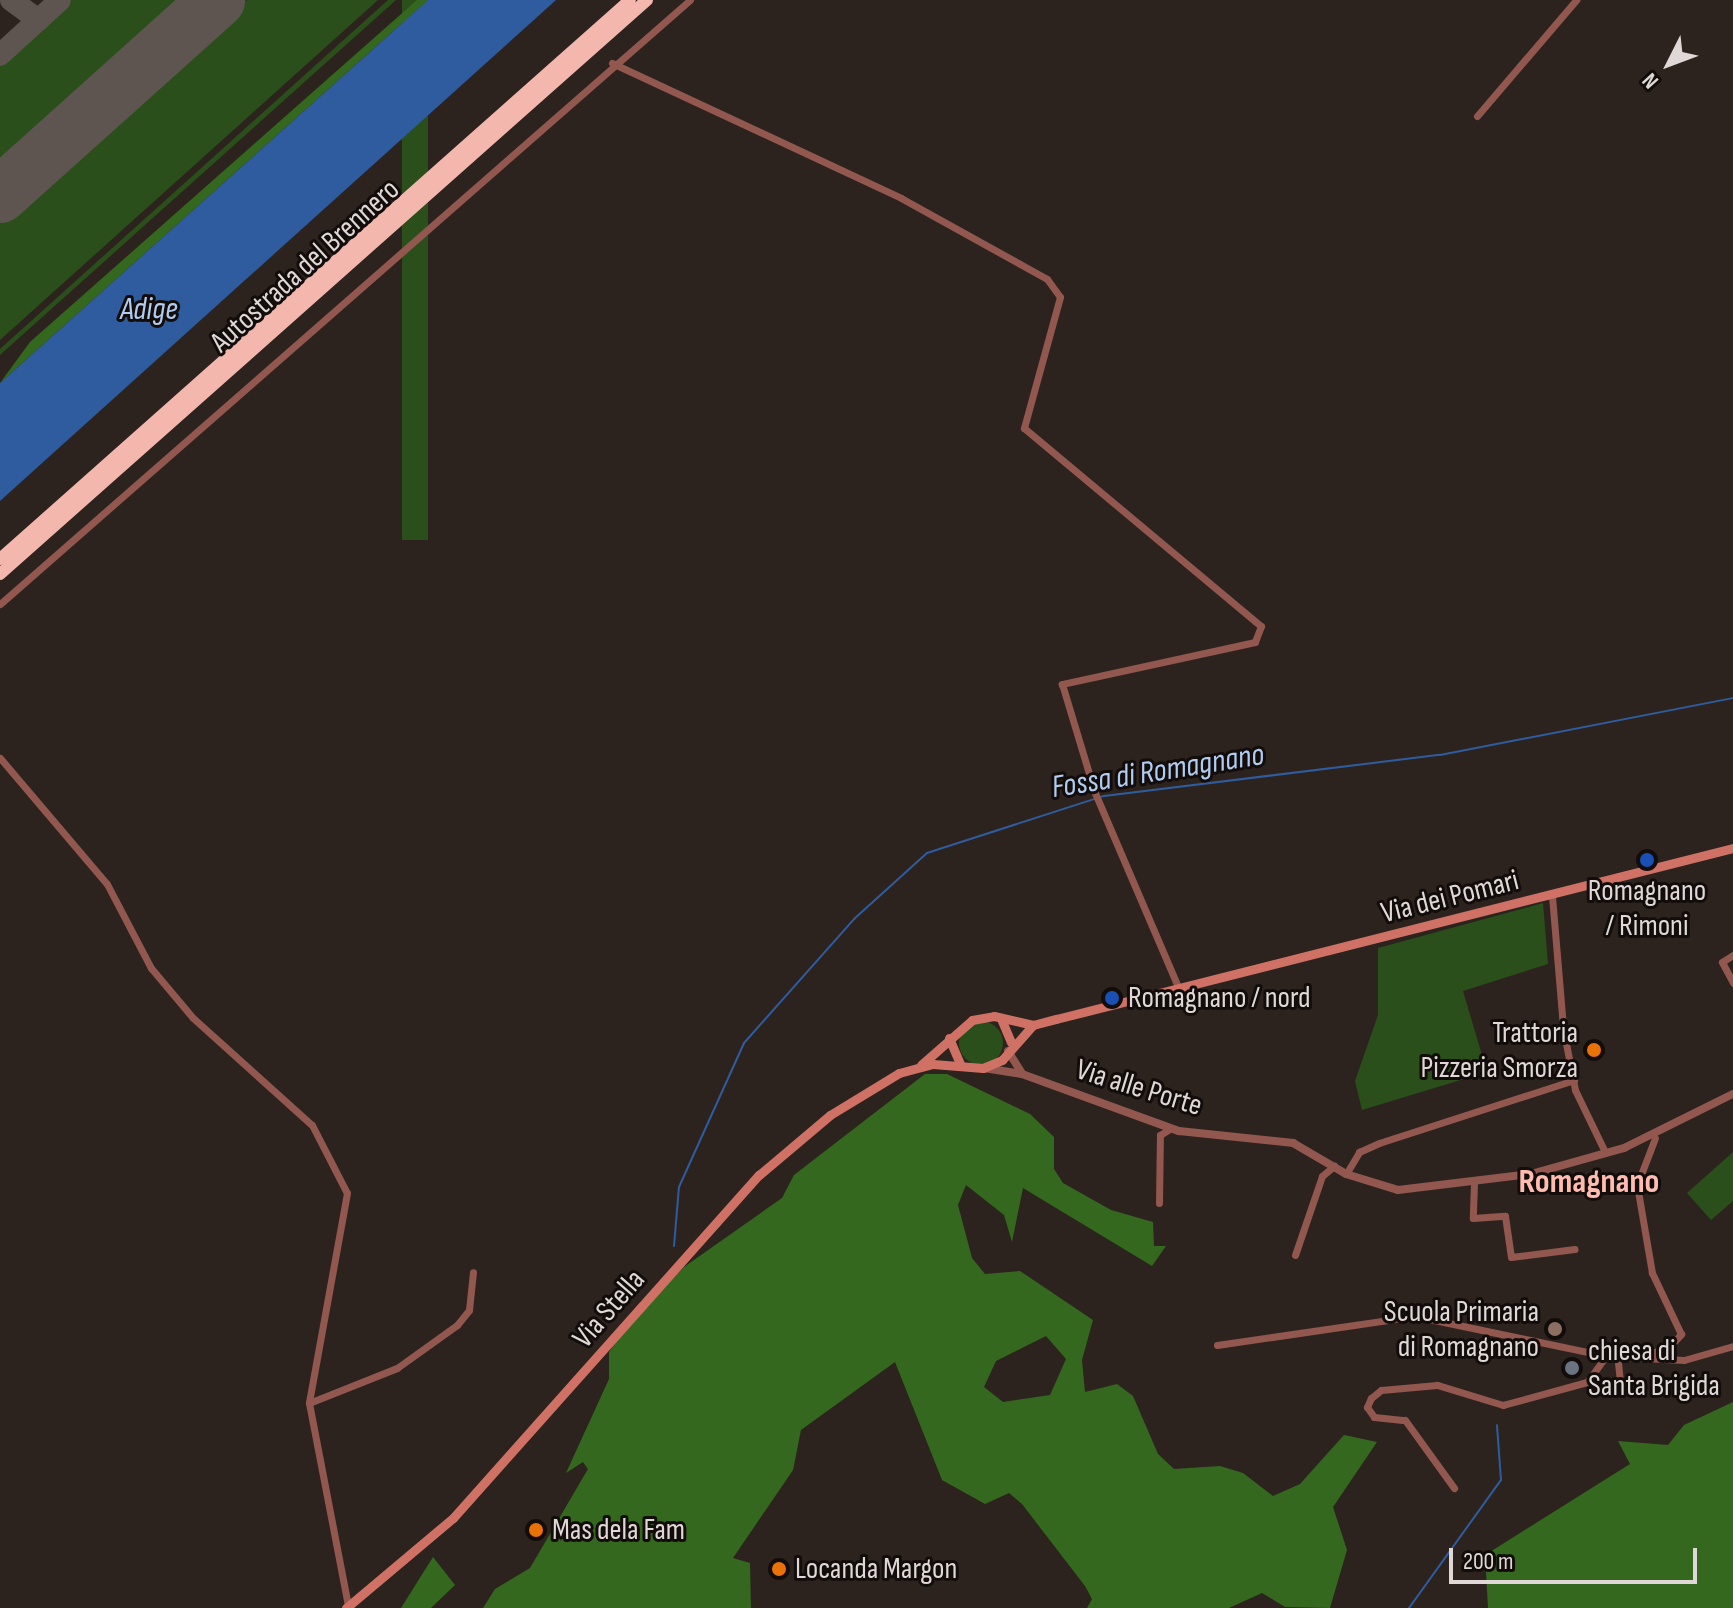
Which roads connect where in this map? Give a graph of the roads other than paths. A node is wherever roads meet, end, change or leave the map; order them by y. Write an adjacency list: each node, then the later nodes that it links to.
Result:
1 (630, 0): 7 (highway, Autostrada del Brennero)
2 (647, 0): 8 (highway, Autostrada del Brennero)
3 (690, 0): 5 (street)
4 (1576, 0): 6 (street)
5 (612, 63): 9 (street); 15 (street)
6 (1477, 116)
7 (0, 559)
8 (0, 574)
9 (0, 604)
10 (0, 758): 42 (street, Via Stella)
11 (1733, 848): 12 (main road, Via dei Pomari)
12 (1552, 896): 15 (main road, Via dei Pomari); 24 (street)
13 (1733, 955): 14 (street)
14 (1733, 983)
15 (1179, 989): 17 (main road, Via dei Pomari)
16 (1002, 1021): 17 (main road, Via dei Pomari); 18 (main road, Via dei Pomari); 19 (main road)
17 (1033, 1025): 19 (main road, Via dei Pomari)
18 (949, 1038): 20 (main road, Via Stella); 21 (main road)
19 (1010, 1046): 22 (main road, Via dei Pomari); 23 (street)
20 (921, 1065): 21 (main road); 44 (main road, Via Stella)
21 (961, 1066): 22 (main road)
22 (983, 1068): 23 (street, Via alle Porte)
23 (1022, 1074): 26 (street, Via alle Porte)
24 (1574, 1080): 28 (street); 30 (street)
25 (1733, 1094): 27 (street, Via alle Porte)
26 (1171, 1128): 29 (street, Via alle Porte); 32 (street)
27 (1655, 1138): 28 (street, Via alle Porte); 39 (street)
28 (1604, 1150): 31 (street, Via alle Porte)
29 (1334, 1166): 30 (street, Via alle Porte); 34 (street)
30 (1346, 1174): 31 (street, Via alle Porte)
31 (1474, 1183): 33 (street)
32 (1159, 1203)
33 (1575, 1249)
34 (1295, 1255)
35 (473, 1272): 42 (street)
36 (1217, 1345): 40 (street)
37 (1733, 1346): 39 (street)
38 (1617, 1353): 39 (street); 40 (street); 41 (street)
39 (1642, 1356)
40 (1602, 1357): 43 (street)
41 (1621, 1389)
42 (309, 1403): 44 (street, Via Stella)
43 (1454, 1488)
44 (347, 1607)

